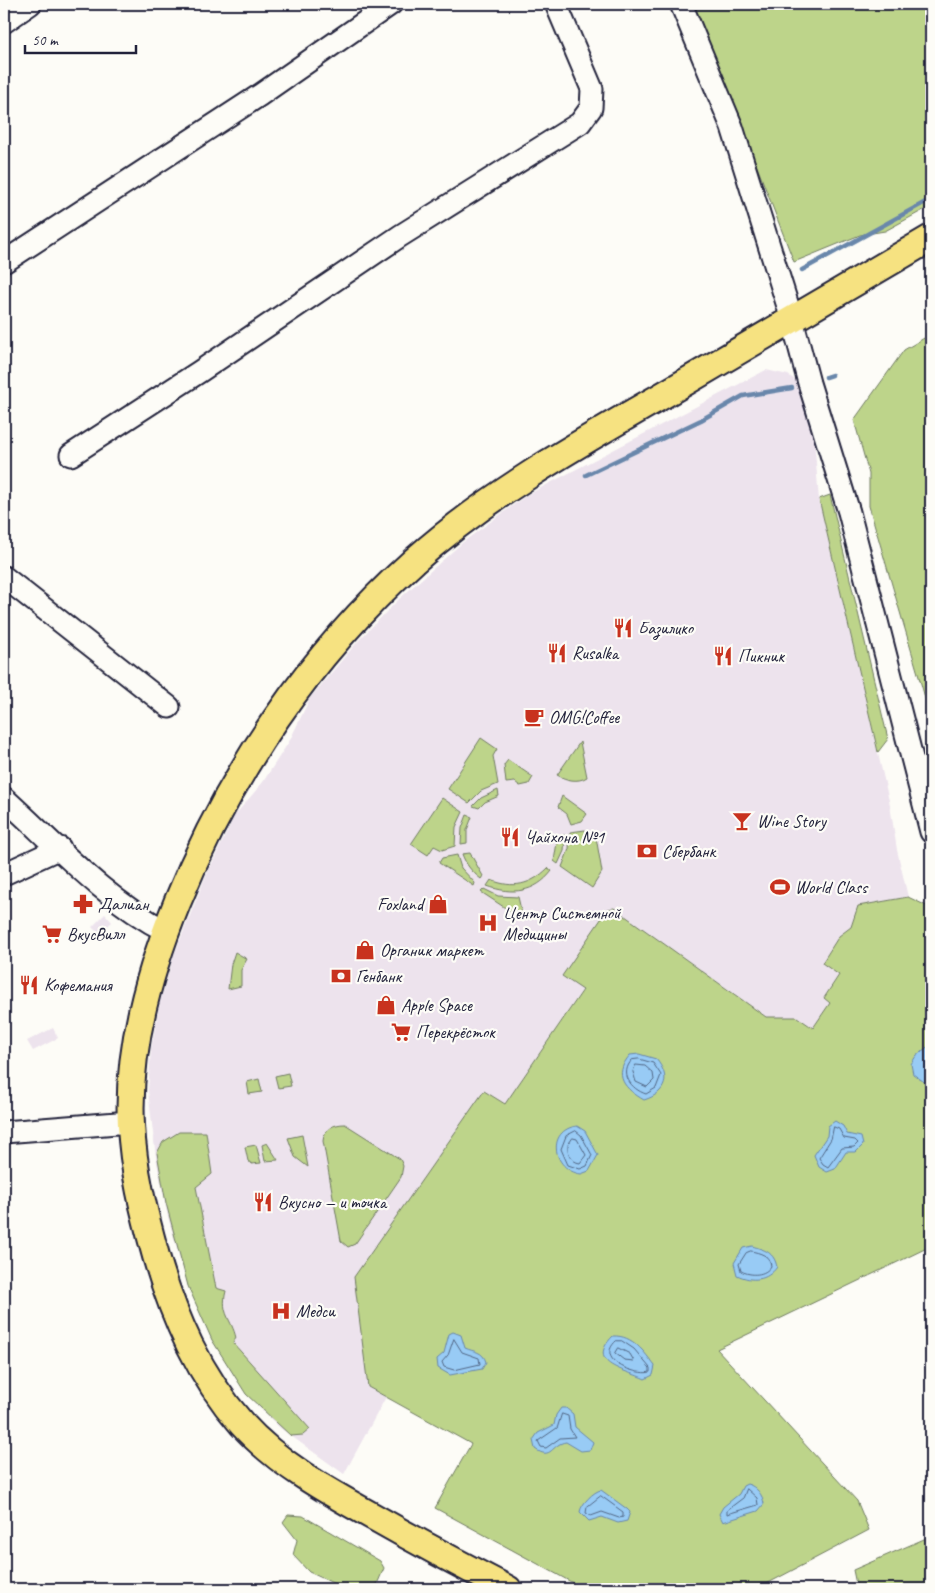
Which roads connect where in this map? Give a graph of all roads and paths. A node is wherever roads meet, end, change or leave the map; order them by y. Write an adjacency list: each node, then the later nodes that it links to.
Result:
1 (30, 4): 5 (street)
2 (391, 4): 7 (street)
3 (556, 4): 9 (street)
4 (681, 4): 8 (street)
5 (4, 22)
6 (931, 238): 8 (main road)
7 (4, 262)
8 (792, 320): 13 (street); 16 (main road)
9 (71, 455)
10 (4, 576): 11 (street)
11 (169, 707)
12 (4, 798): 14 (street)
13 (931, 832)
14 (60, 848): 15 (street); 16 (street)
15 (4, 874)
16 (166, 931): 17 (main road)
17 (130, 1122): 18 (street); 19 (main road)
18 (4, 1132)
19 (508, 1589)

